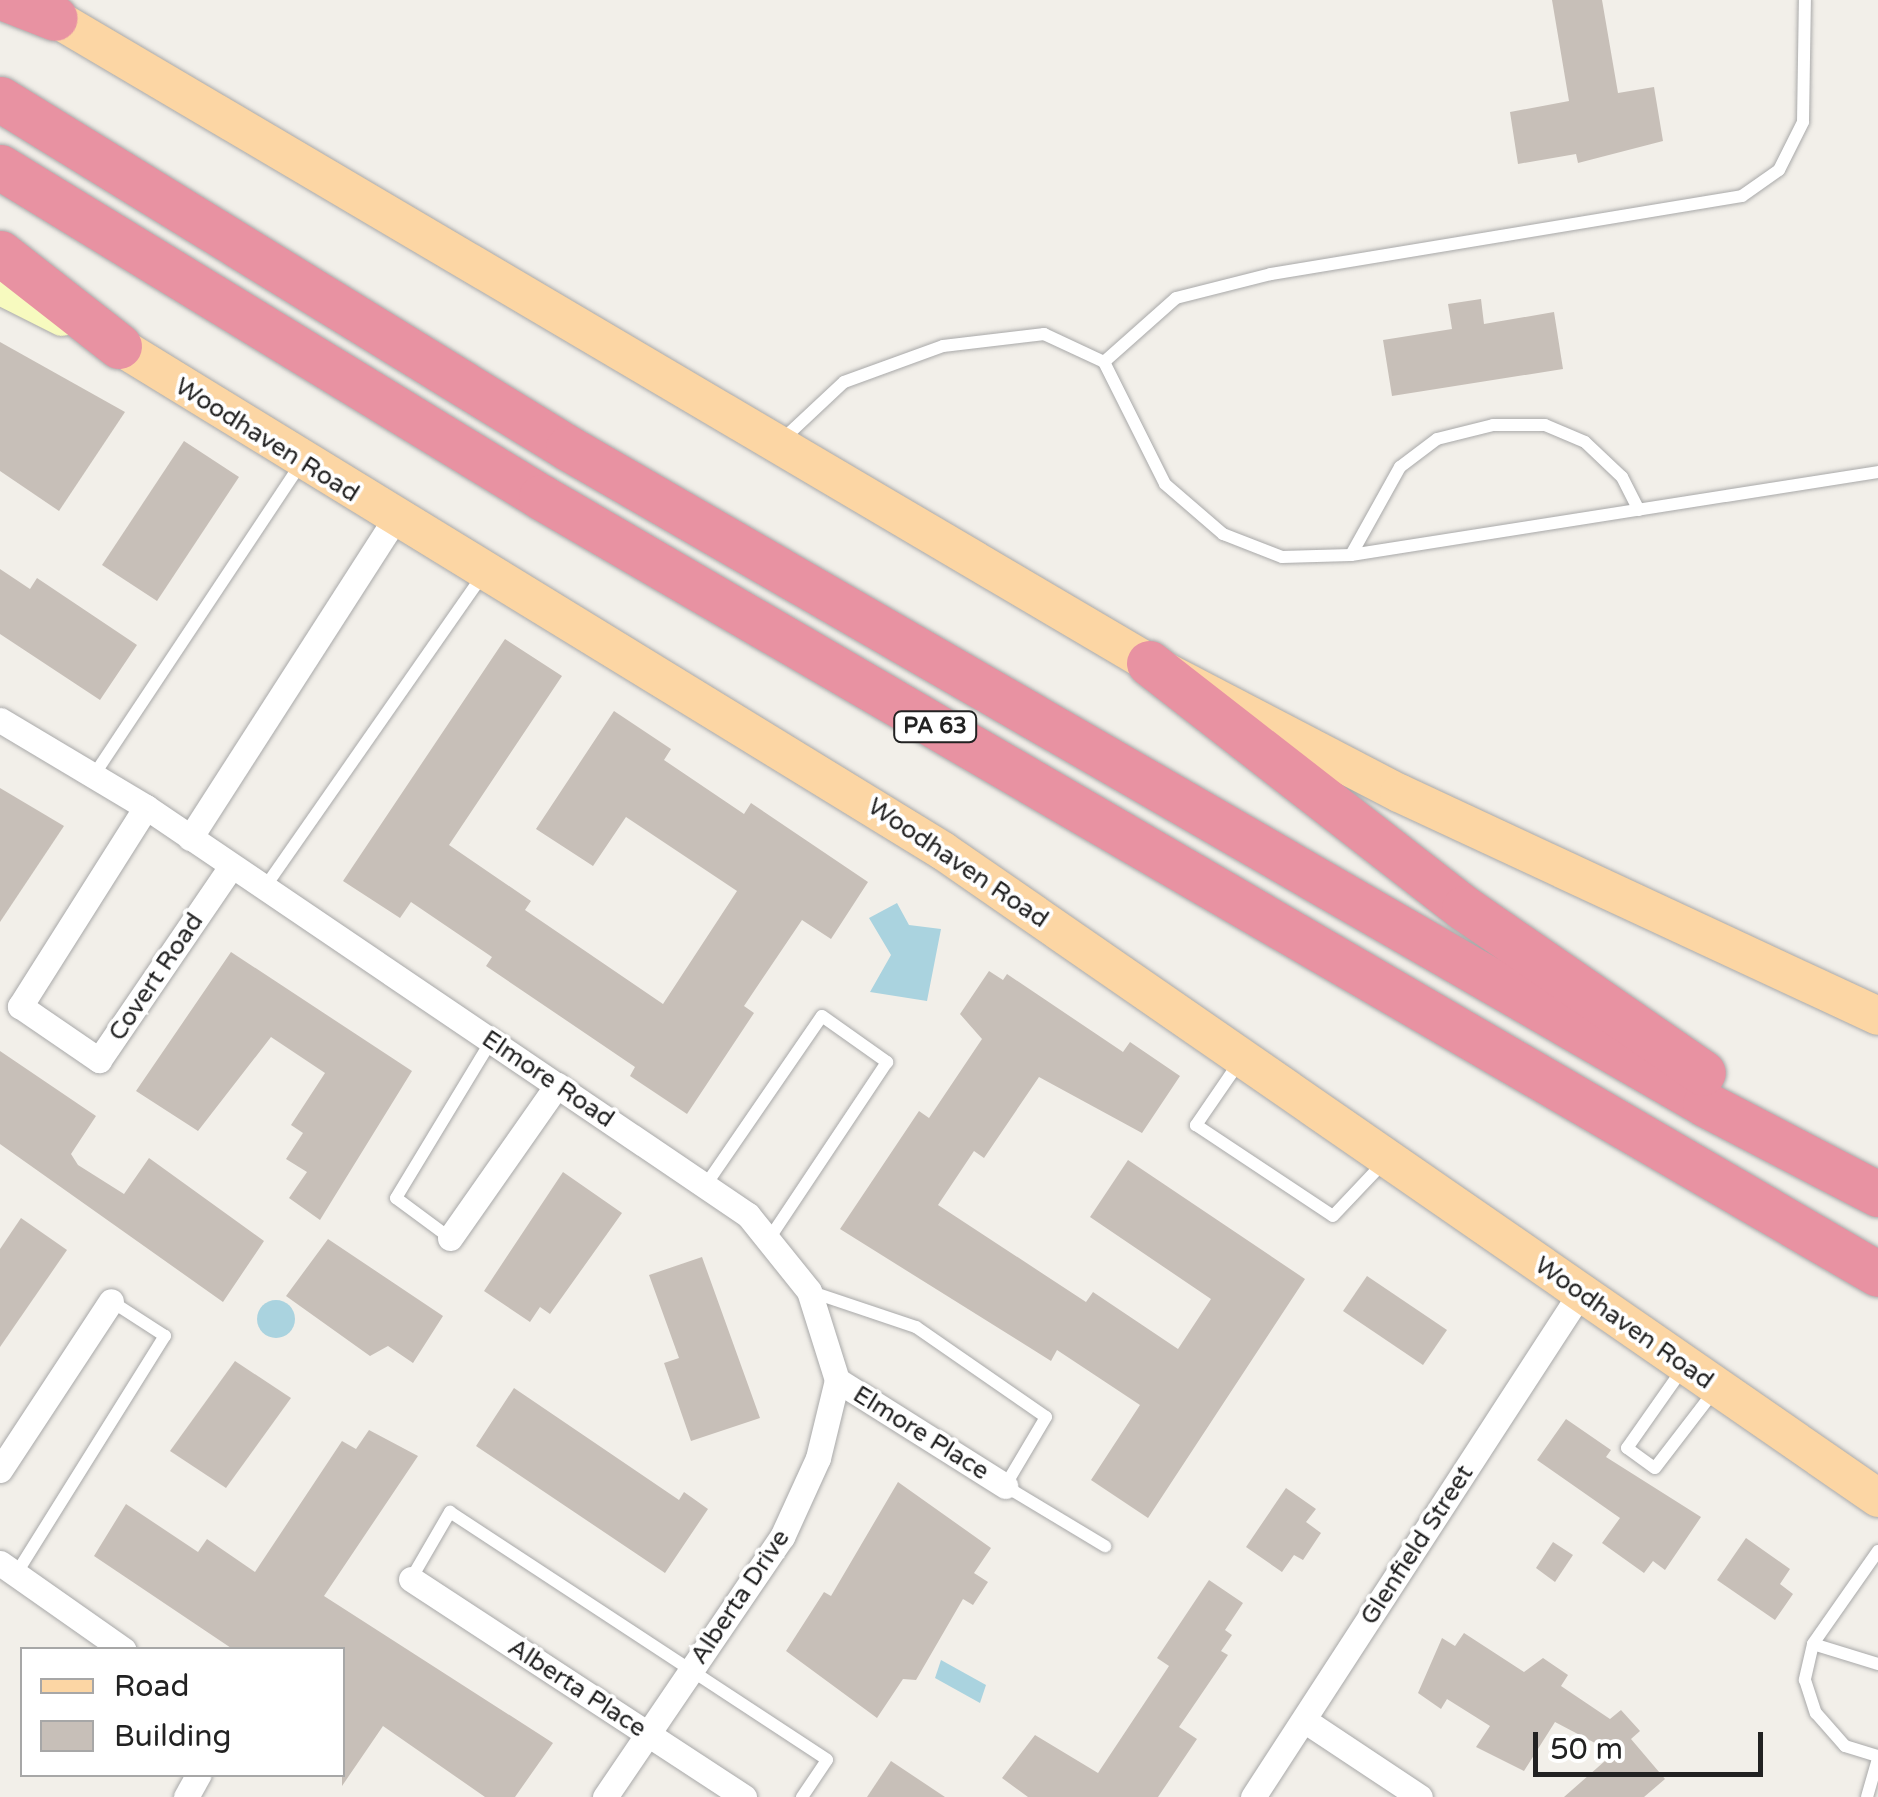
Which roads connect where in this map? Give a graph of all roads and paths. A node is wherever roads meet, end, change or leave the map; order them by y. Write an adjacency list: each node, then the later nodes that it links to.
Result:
1 (9, 0): 3 (highway)
2 (1805, 0): 9 (lane)
3 (42, 9): 10 (main road)
4 (0, 99): 30 (highway, PA 63)
5 (0, 168): 33 (highway, PA 63)
6 (0, 253): 8 (highway)
7 (0, 287): 8 (main road, Woodhaven Road)
8 (119, 346): 11 (main road, Woodhaven Road)
9 (1104, 362): 10 (lane); 15 (lane)
10 (776, 444): 17 (main road)
11 (302, 461): 14 (main road, Woodhaven Road); 19 (lane)
12 (1878, 472): 13 (lane)
13 (1639, 510): 15 (lane); 15 (lane)
14 (394, 520): 16 (main road, Woodhaven Road); 21 (street)
15 (1351, 554)
16 (485, 573): 23 (lane); 26 (main road, Woodhaven Road)
17 (1149, 663): 24 (main road); 30 (highway)
18 (0, 720): 19 (street, Elmore Road)
19 (94, 775): 20 (street, Elmore Road)
20 (146, 808): 21 (street, Elmore Road); 22 (street, Covert Road)
21 (190, 838): 22 (street, Elmore Road)
22 (230, 868): 23 (street, Elmore Road)
23 (263, 890): 25 (street, Elmore Road)
24 (1878, 1016)
25 (491, 1041): 27 (street, Elmore Road); 31 (lane)
26 (1241, 1058): 28 (main road, Woodhaven Road); 28 (lane)
27 (558, 1085): 29 (street, Elmore Road); 31 (street)
28 (1387, 1160): 35 (main road, Woodhaven Road)
29 (705, 1186): 32 (street, Elmore Road); 32 (lane)
30 (1878, 1194)
31 (450, 1238)
32 (769, 1239): 34 (street, Elmore Road)
33 (1878, 1274)
34 (808, 1291): 38 (street, Elmore Road); 41 (lane)
35 (1581, 1292): 37 (main road, Woodhaven Road); 51 (street, Glenfield Street)
36 (111, 1301): 40 (street); 45 (lane)
37 (1686, 1365): 39 (main road, Woodhaven Road); 39 (lane)
38 (837, 1380): 41 (street, Elmore Place); 50 (street, Alberta Drive)
39 (1717, 1386): 42 (main road, Woodhaven Road)
40 (0, 1470)
41 (1005, 1486): 43 (lane)
42 (1878, 1498)
43 (1105, 1546)
44 (1878, 1550): 47 (lane)
45 (8, 1569): 48 (street)
46 (411, 1579): 50 (lane); 52 (street, Alberta Place)
47 (1813, 1644): 49 (lane); 53 (lane)
48 (120, 1647)
49 (1878, 1664)
50 (692, 1668): 52 (street, Alberta Drive); 56 (lane)
51 (1304, 1720): 57 (street, Glenfield Street); 58 (street)
52 (646, 1734): 54 (street, Alberta Drive); 55 (street, Alberta Place)
53 (1878, 1758): 59 (lane)
54 (605, 1797)
55 (744, 1797)
56 (802, 1797)
57 (1253, 1797)
58 (1420, 1797)
59 (1867, 1797)

